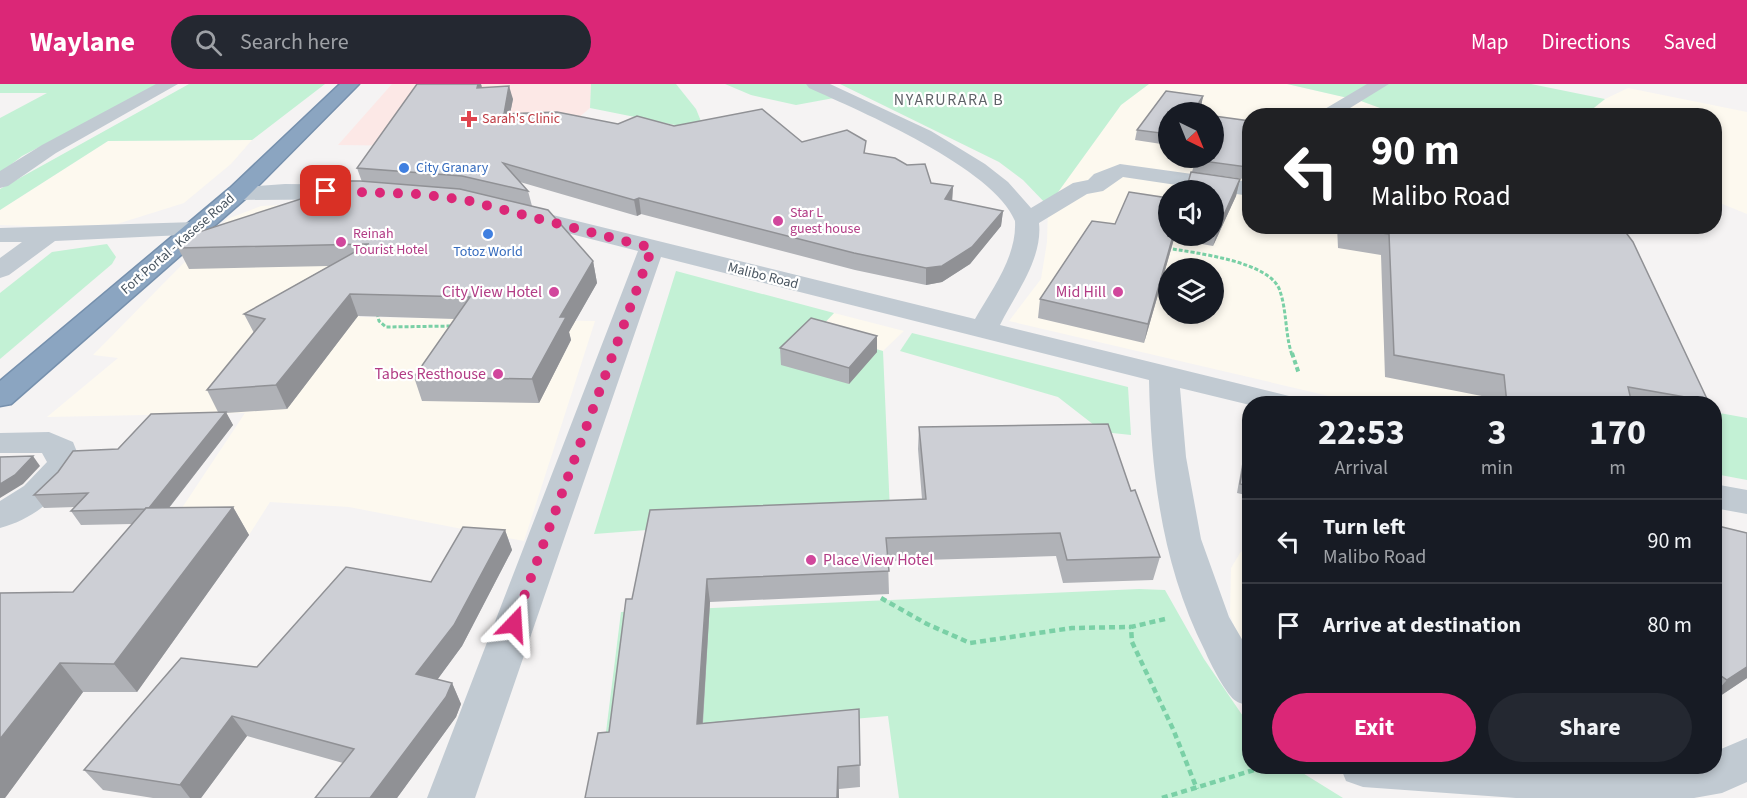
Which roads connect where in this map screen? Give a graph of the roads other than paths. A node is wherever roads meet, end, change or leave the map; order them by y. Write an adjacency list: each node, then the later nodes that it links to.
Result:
1 (169, 84): 6 (street)
2 (351, 84): 8 (highway, Fort Portal - Kasese Road)
3 (815, 84): 11 (street)
4 (1380, 84): 5 (street)
5 (1336, 108)
6 (0, 182)
7 (1242, 188): 11 (street)
8 (238, 193): 9 (street); 12 (highway, Fort Portal - Kasese Road)
9 (407, 194)
10 (489, 206): 15 (street, Malibo Road)
11 (1027, 220): 17 (street)
12 (196, 229): 13 (street); 20 (highway, Fort Portal - Kasese Road)
13 (48, 234): 14 (street); 16 (street)
14 (0, 235)
15 (652, 248): 17 (street, Malibo Road); 30 (street)
16 (0, 270)
17 (983, 330): 18 (street, Malibo Road)
18 (1164, 375): 19 (street, Malibo Road); 25 (street)
19 (1249, 396)
20 (0, 397)
21 (0, 443): 24 (street)
22 (1722, 497): 23 (street)
23 (1747, 502)
24 (0, 516)
25 (1242, 675)
26 (1747, 759): 27 (street)
27 (1722, 772)
28 (1477, 774): 29 (street)
29 (1710, 774)
30 (451, 798)

